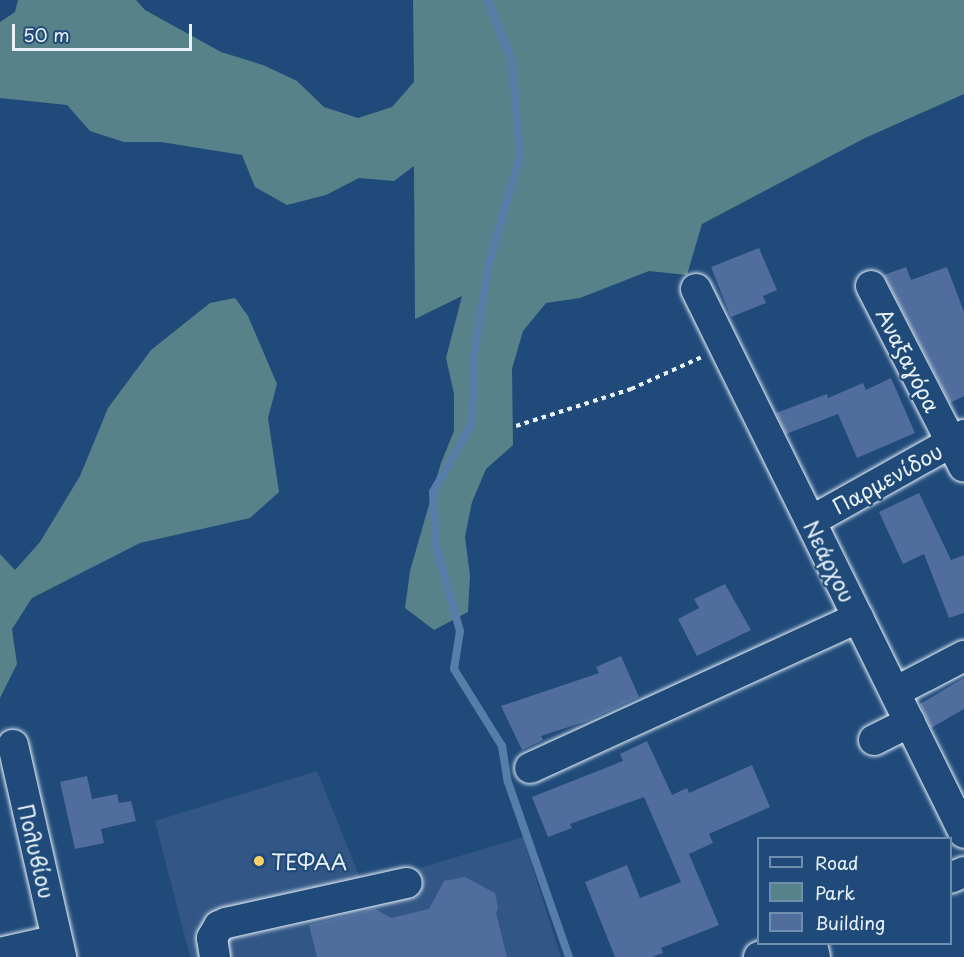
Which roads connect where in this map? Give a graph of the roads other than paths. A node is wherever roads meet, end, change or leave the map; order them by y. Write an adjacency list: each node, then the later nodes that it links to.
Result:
1 (871, 286): 3 (street, Αναξαγόρα)
2 (696, 289): 4 (street, Νεάρχου)
3 (960, 448): 4 (street, Παρμενίδου)
4 (811, 521): 5 (street, Νεάρχου)
5 (858, 618): 7 (street, Νεάρχου); 11 (street)
6 (964, 656): 7 (street)
7 (895, 692): 8 (street, Νεάρχου)
8 (910, 722): 9 (street); 12 (street, Νεάρχου)
9 (874, 740)
10 (13, 745): 15 (street, Πολυβίου)
11 (530, 768)
12 (964, 832)
13 (407, 884): 17 (street)
14 (790, 945): 18 (street)
15 (59, 949): 16 (street)
16 (0, 953)
17 (215, 957)
18 (759, 957)

